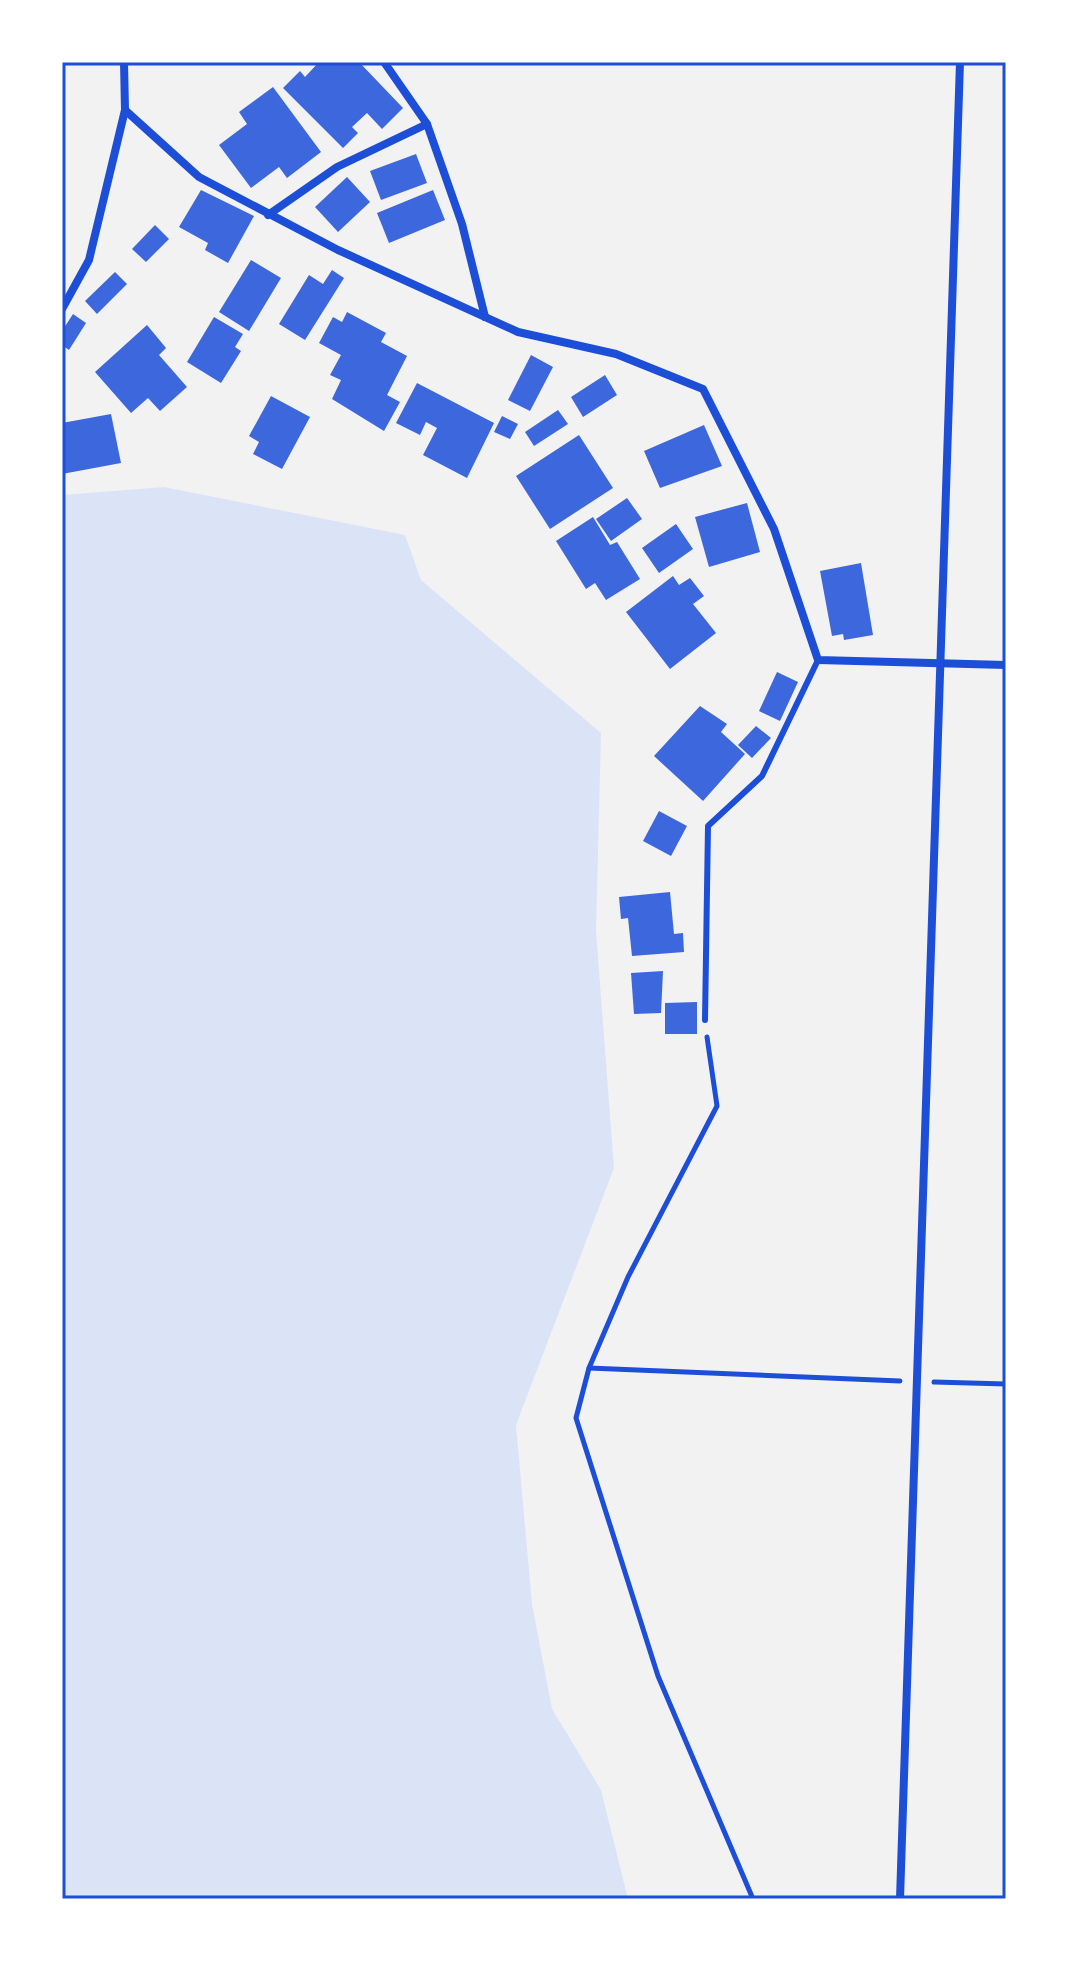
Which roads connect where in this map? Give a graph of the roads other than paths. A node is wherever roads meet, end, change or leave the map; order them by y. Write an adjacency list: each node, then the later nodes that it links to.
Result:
1 (124, 62): 4 (street)
2 (384, 62): 5 (street)
3 (960, 62): 10 (street)
4 (125, 110): 6 (street); 7 (street)
5 (427, 124): 6 (street); 8 (street)
6 (268, 215): 8 (street)
7 (62, 309)
8 (485, 317): 9 (street)
9 (818, 660): 10 (street); 12 (lane)
10 (940, 662): 11 (street); 13 (street)
11 (1006, 665)
12 (705, 1020)
13 (900, 1899)

